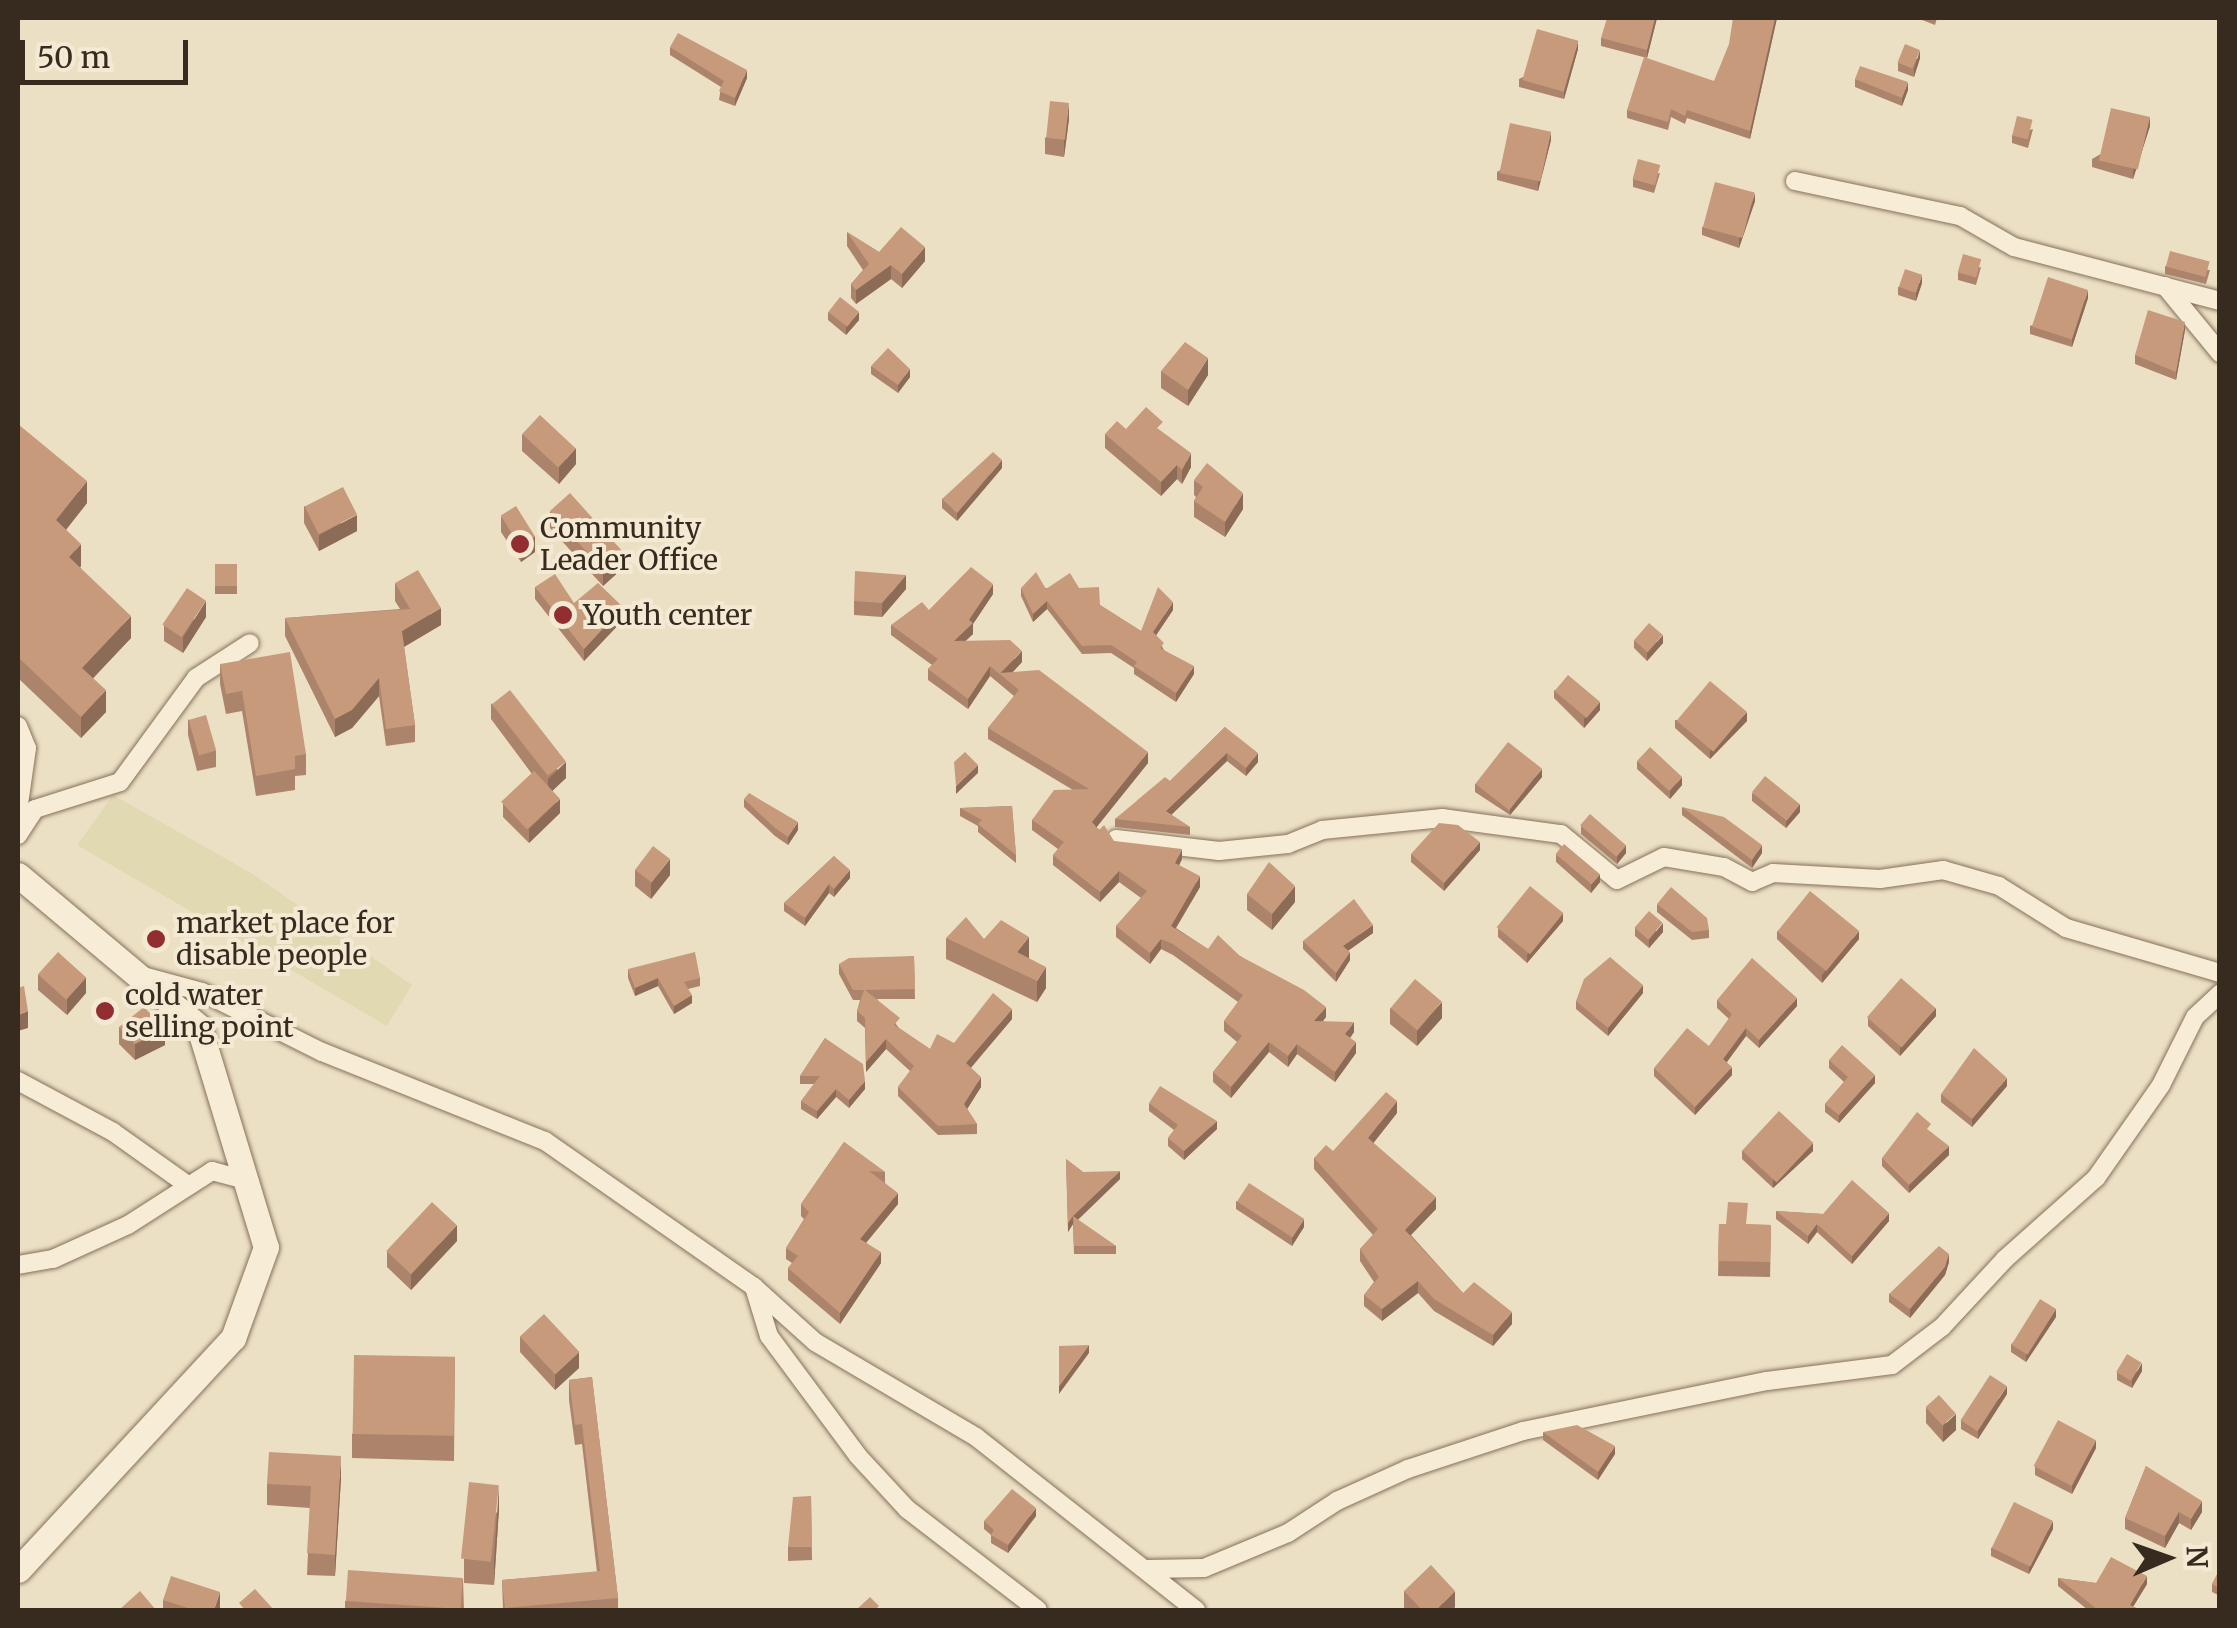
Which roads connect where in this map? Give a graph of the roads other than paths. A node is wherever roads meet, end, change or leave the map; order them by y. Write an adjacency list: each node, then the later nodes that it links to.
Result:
1 (1796, 180): 2 (street)
2 (2165, 286): 3 (street); 4 (street)
3 (2220, 300)
4 (2220, 353)
5 (250, 643): 8 (street)
6 (18, 726): 7 (street)
7 (18, 812)
8 (18, 835)
9 (1116, 839): 11 (street)
10 (18, 875): 12 (street)
11 (2220, 973)
12 (137, 975): 15 (street); 18 (street)
13 (2220, 994): 19 (street)
14 (18, 1081): 16 (street)
15 (250, 1181): 16 (street); 20 (street)
16 (189, 1186): 17 (street)
17 (18, 1266)
18 (754, 1287): 19 (street); 21 (street)
19 (1148, 1569): 22 (street)
20 (18, 1570)
21 (1038, 1610)
22 (1196, 1610)

